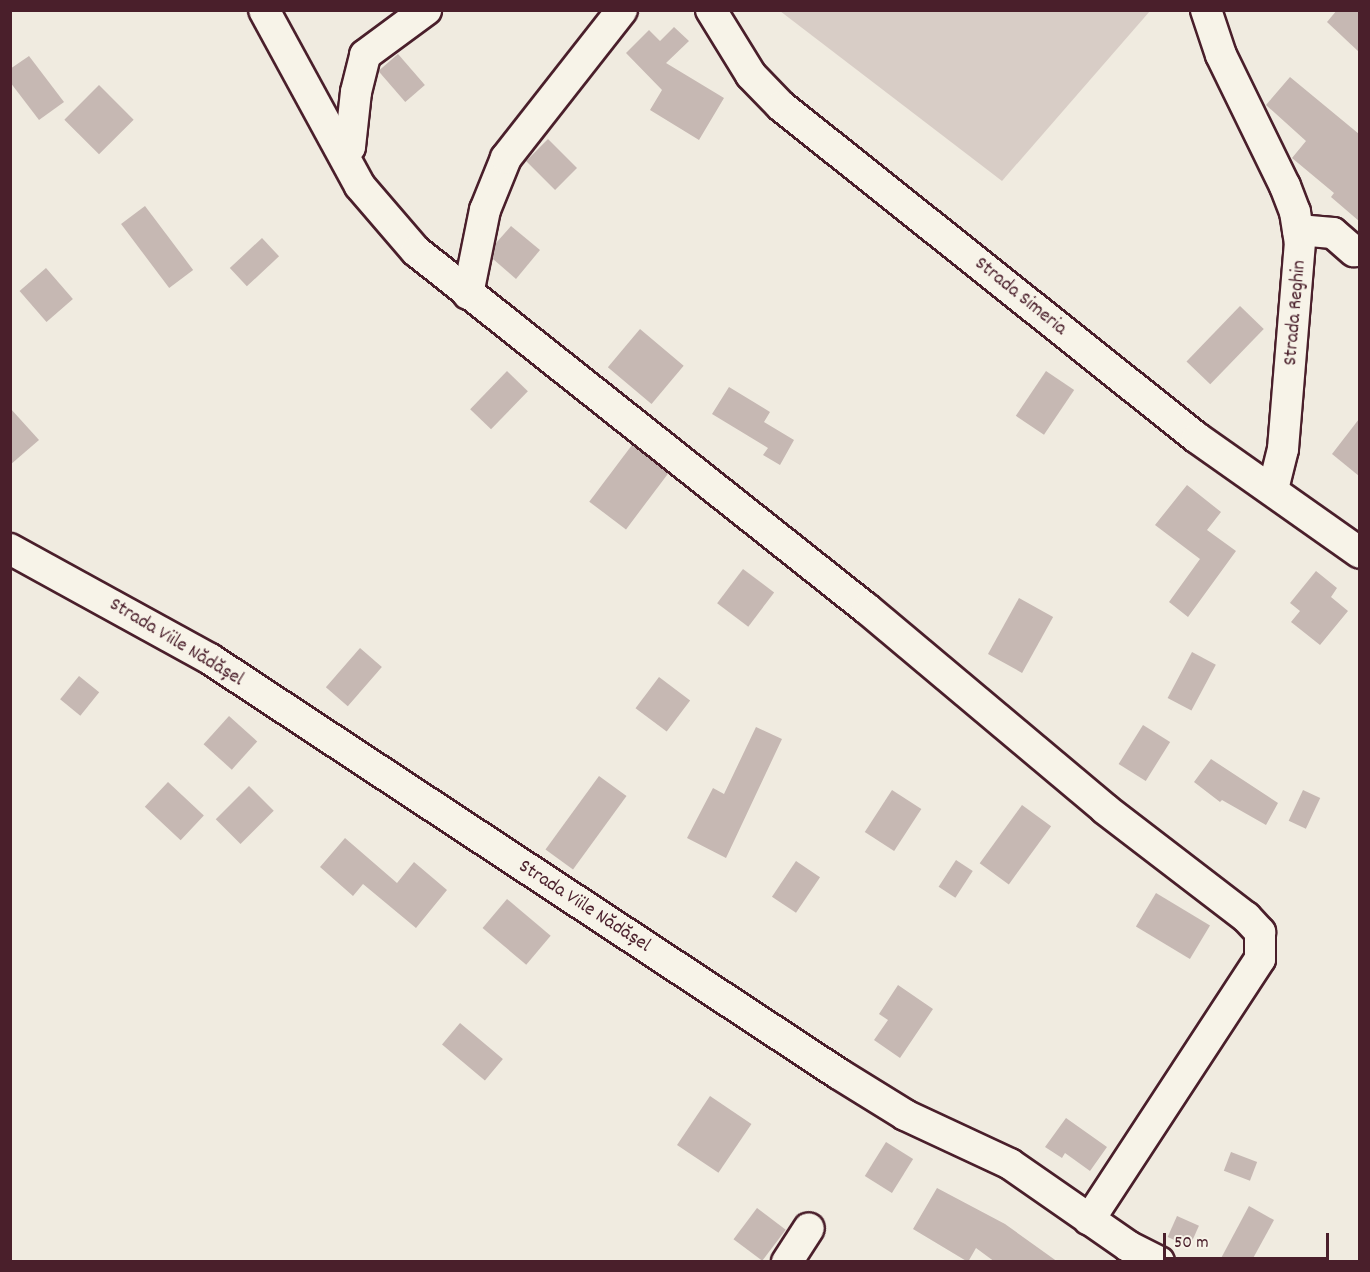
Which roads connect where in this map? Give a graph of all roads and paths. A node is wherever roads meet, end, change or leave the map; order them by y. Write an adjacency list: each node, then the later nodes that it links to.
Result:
1 (264, 10): 6 (street)
2 (426, 10): 6 (street)
3 (622, 10): 9 (street)
4 (711, 10): 10 (street, Strada Simeria)
5 (1206, 10): 7 (street, Strada Reghin)
6 (343, 153): 9 (street)
7 (1298, 230): 8 (street); 10 (street, Strada Reghin)
8 (1354, 251)
9 (468, 294): 13 (street)
10 (1273, 489): 12 (street, Strada Simeria)
11 (10, 549): 13 (street, Strada Viile Nădășel)
12 (1359, 553)
13 (1089, 1220): 16 (street, Strada Viile Nădășel)
14 (809, 1228): 15 (street)
15 (787, 1262)
16 (1159, 1262)

